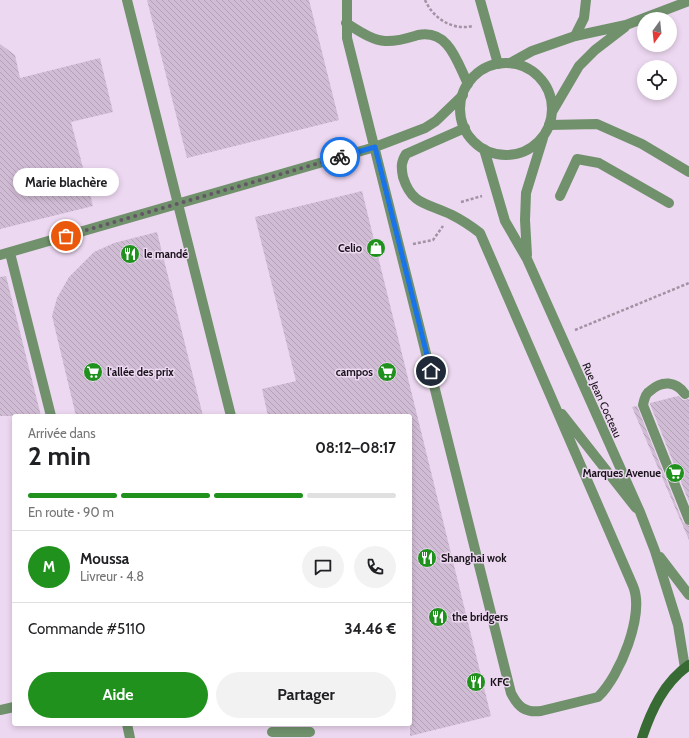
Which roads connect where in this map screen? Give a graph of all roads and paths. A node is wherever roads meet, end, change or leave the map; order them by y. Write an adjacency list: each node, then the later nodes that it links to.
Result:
1 (127, 0): 23 (street)
2 (425, 0): 8 (path)
3 (480, 0): 8 (street)
4 (586, 0): 10 (street)
5 (689, 1): 9 (street, Rue Jean Cocteau)
6 (348, 2): 7 (street)
7 (346, 23): 13 (street); 19 (street)
8 (487, 23): 12 (street)
9 (626, 26): 10 (street, Rue Jean Cocteau); 15 (street, Rue Jean Cocteau)
10 (574, 36): 11 (street, Rue Jean Cocteau)
11 (510, 63): 12 (street, Rue Jean Cocteau); 15 (street, Rue Jean Cocteau)
12 (498, 64): 13 (street, Rue Jean Cocteau)
13 (468, 84): 14 (street, Rue Jean Cocteau)
14 (463, 95): 17 (street, Rue Jean Cocteau); 19 (street)
15 (552, 112): 16 (street, Rue Jean Cocteau)
16 (550, 125): 18 (street, Rue Jean Cocteau); 21 (street)
17 (465, 128): 20 (street, Rue Jean Cocteau); 30 (street)
18 (544, 136): 20 (street, Rue Jean Cocteau); 26 (street, Rue Jean Cocteau)
19 (375, 147): 23 (street); 30 (street)
20 (484, 149): 26 (street, Rue Jean Cocteau)
21 (689, 172)
22 (560, 196): 24 (street)
23 (179, 203): 25 (street); 32 (street)
24 (669, 203)
25 (5, 254): 31 (street)
26 (527, 259): 28 (street, Rue Jean Cocteau)
27 (689, 283): 28 (path)
28 (561, 336): 33 (street, Rue Jean Cocteau)
29 (685, 394): 34 (street)
30 (553, 403): 33 (street)
31 (50, 414)
32 (231, 414)
33 (640, 512): 35 (street, Rue Jean Cocteau)
34 (689, 520)
35 (655, 551): 36 (street, Rue Jean Cocteau); 37 (street, Rue Jean Cocteau)
36 (689, 595)
37 (687, 667): 44 (main road)
38 (12, 707): 39 (street)
39 (0, 710)
40 (127, 726): 43 (street)
41 (272, 732): 42 (street)
42 (309, 732)
43 (130, 738)
44 (642, 738)

